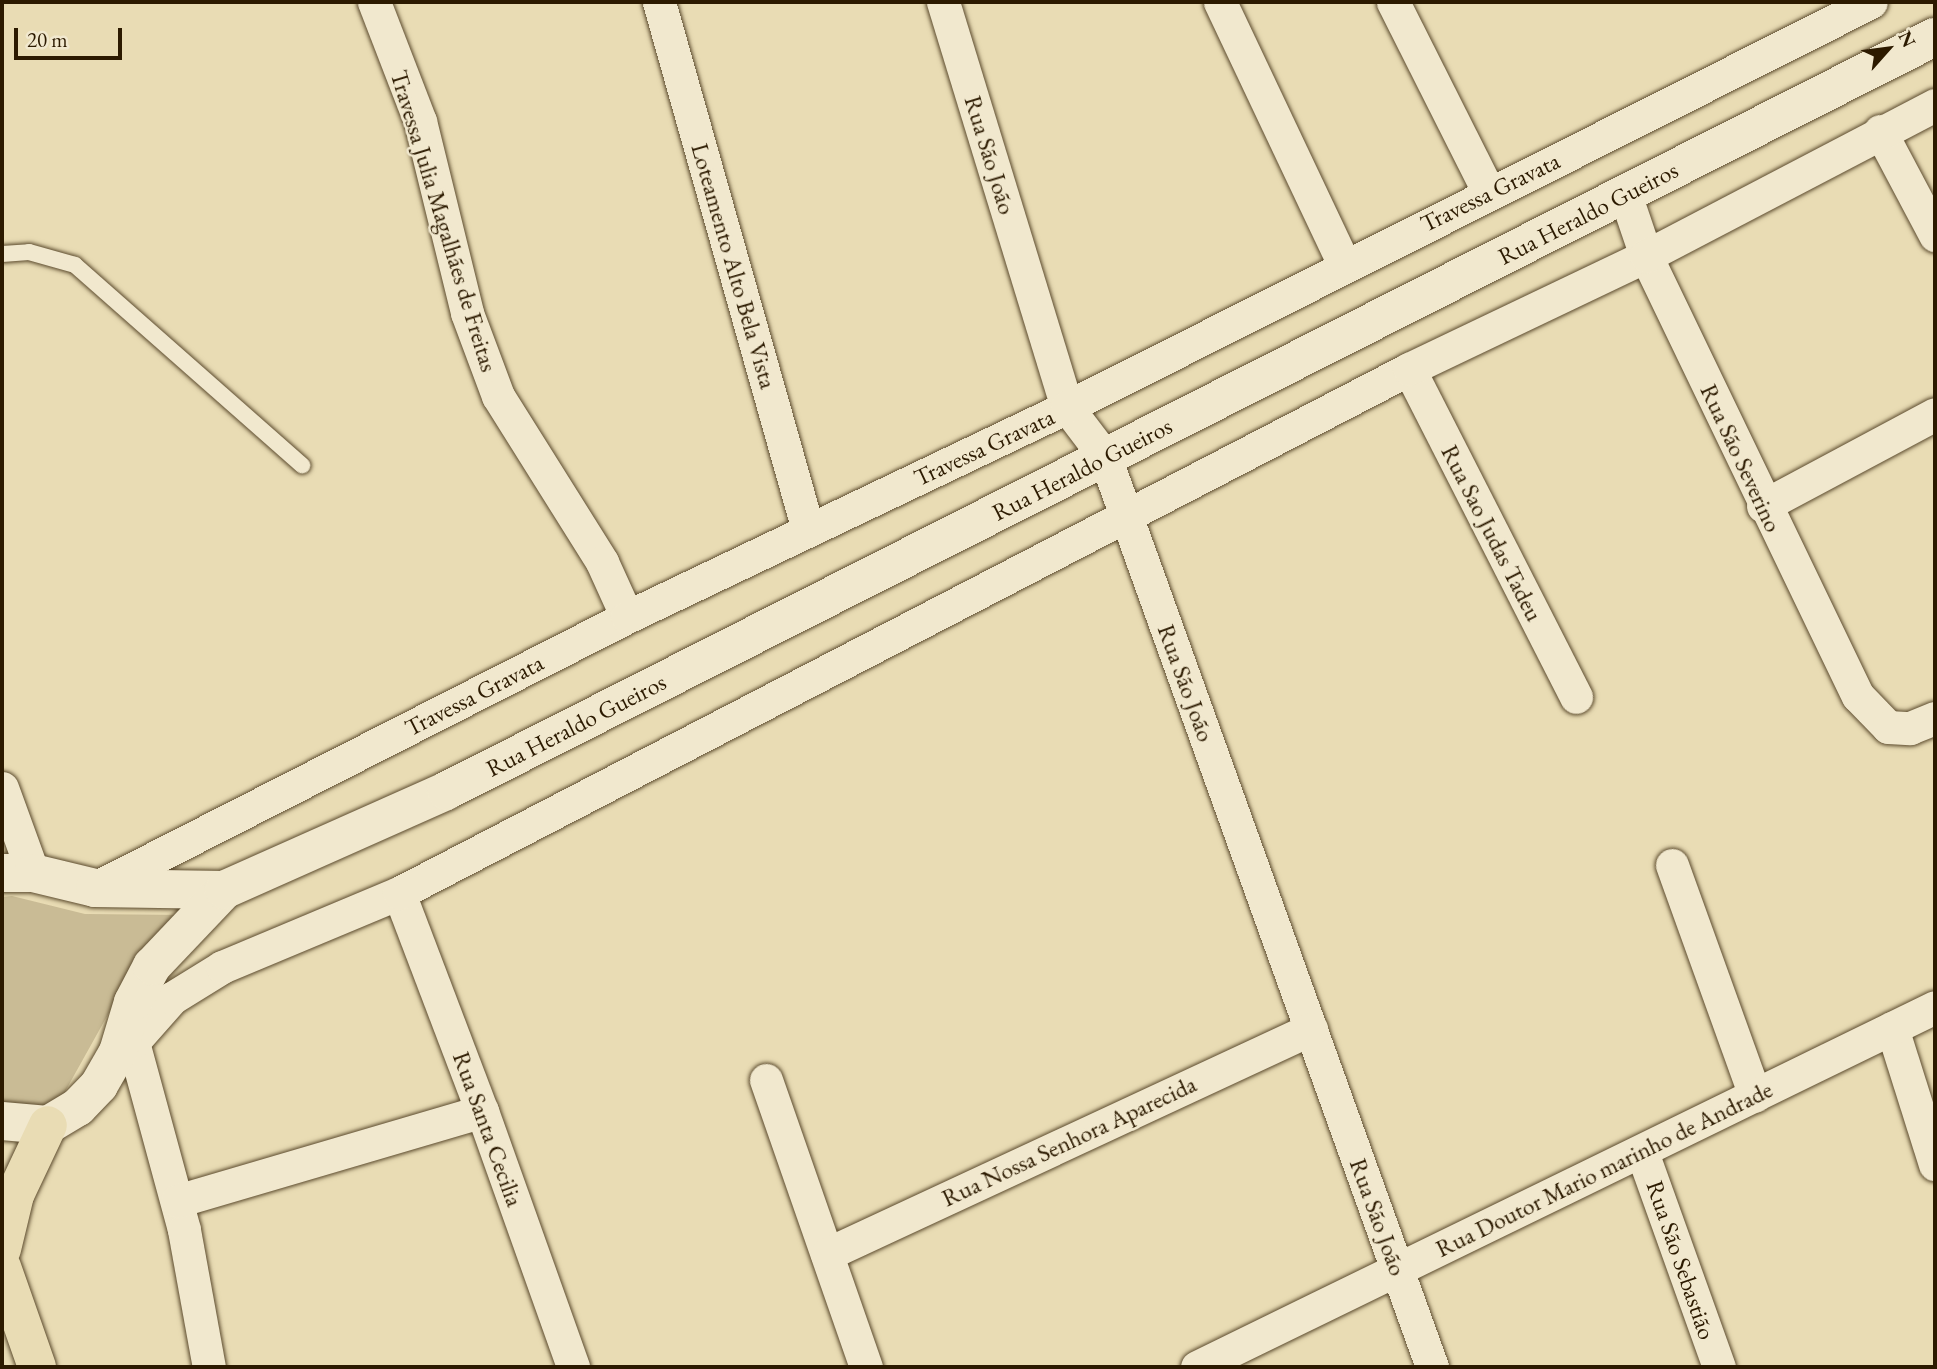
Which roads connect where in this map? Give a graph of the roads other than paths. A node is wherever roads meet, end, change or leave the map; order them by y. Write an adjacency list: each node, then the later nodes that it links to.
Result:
1 (374, 2): 24 (street, Travessa Julia Magalhães de Freitas)
2 (659, 2): 23 (street, Loteamento Alto Bela Vista)
3 (943, 2): 17 (street, Rua São João)
4 (1220, 2): 15 (street)
5 (1393, 2): 10 (street)
6 (1871, 2): 10 (street, Travessa Gravata)
7 (1935, 37): 11 (main road, Rua Heraldo Gueiros)
8 (1935, 106): 9 (street)
9 (1880, 131): 12 (street); 14 (street)
10 (1489, 193): 15 (street, Travessa Gravata)
11 (1625, 194): 14 (street, Rua São Severino); 19 (main road, Rua Heraldo Gueiros)
12 (1935, 235)
13 (2, 254): 20 (lane)
14 (1646, 256): 16 (street); 21 (street, Rua São Severino)
15 (1343, 264): 17 (street, Travessa Gravata)
16 (1409, 369): 22 (street); 25 (street, Rua Sao Judas Tadeu)
17 (1067, 407): 19 (street, Rua São João); 23 (street, Travessa Gravata)
18 (1935, 414): 21 (street)
19 (1105, 457): 22 (street, Rua São João); 31 (main road, Rua Heraldo Gueiros)
20 (302, 465)
21 (1763, 506): 26 (street, Rua São Severino)
22 (1125, 517): 32 (street); 35 (street, Rua São João)
23 (808, 530): 24 (street, Travessa Gravata)
24 (627, 617): 30 (street, Travessa Gravata)
25 (1576, 697)
26 (1935, 718)
27 (2, 788): 29 (street)
28 (1672, 865): 39 (street)
29 (18, 873): 30 (main road, Rua Heraldo Gueiros)
30 (95, 888): 31 (main road, Rua Heraldo Gueiros)
31 (224, 890): 33 (main road, Rua Heraldo Gueiros)
32 (398, 893): 37 (street); 40 (street, Rua Santa Cecilia)
33 (132, 1002): 37 (street); 42 (main road, Rua Heraldo Gueiros)
34 (1935, 1007): 36 (street, Rua Doutor Mario marinho de Andrade)
35 (1311, 1028): 47 (street, Rua Nossa Senhora Aparecida); 49 (street, Rua São João)
36 (1892, 1028): 39 (street, Rua Doutor Mario marinho de Andrade); 44 (street)
37 (133, 1042): 45 (street)
38 (766, 1080): 47 (street)
39 (1755, 1096): 43 (street, Rua Doutor Mario marinho de Andrade)
40 (482, 1111): 45 (street); 53 (street, Rua Santa Cecilia)
41 (2, 1121): 42 (main road)
42 (48, 1125): 46 (highway)
43 (1643, 1152): 49 (street, Rua Doutor Mario marinho de Andrade); 57 (street, Rua São Sebastião)
44 (1935, 1164)
45 (177, 1201): 52 (street)
46 (2, 1250)
47 (827, 1254): 54 (street)
48 (2, 1267): 50 (highway)
49 (1397, 1269): 55 (street, Rua Doutor Mario marinho de Andrade); 56 (street, Rua São João)
50 (9, 1308): 51 (highway)
51 (37, 1367)
52 (209, 1367)
53 (573, 1367)
54 (866, 1367)
55 (1197, 1367)
56 (1432, 1367)
57 (1718, 1367)

